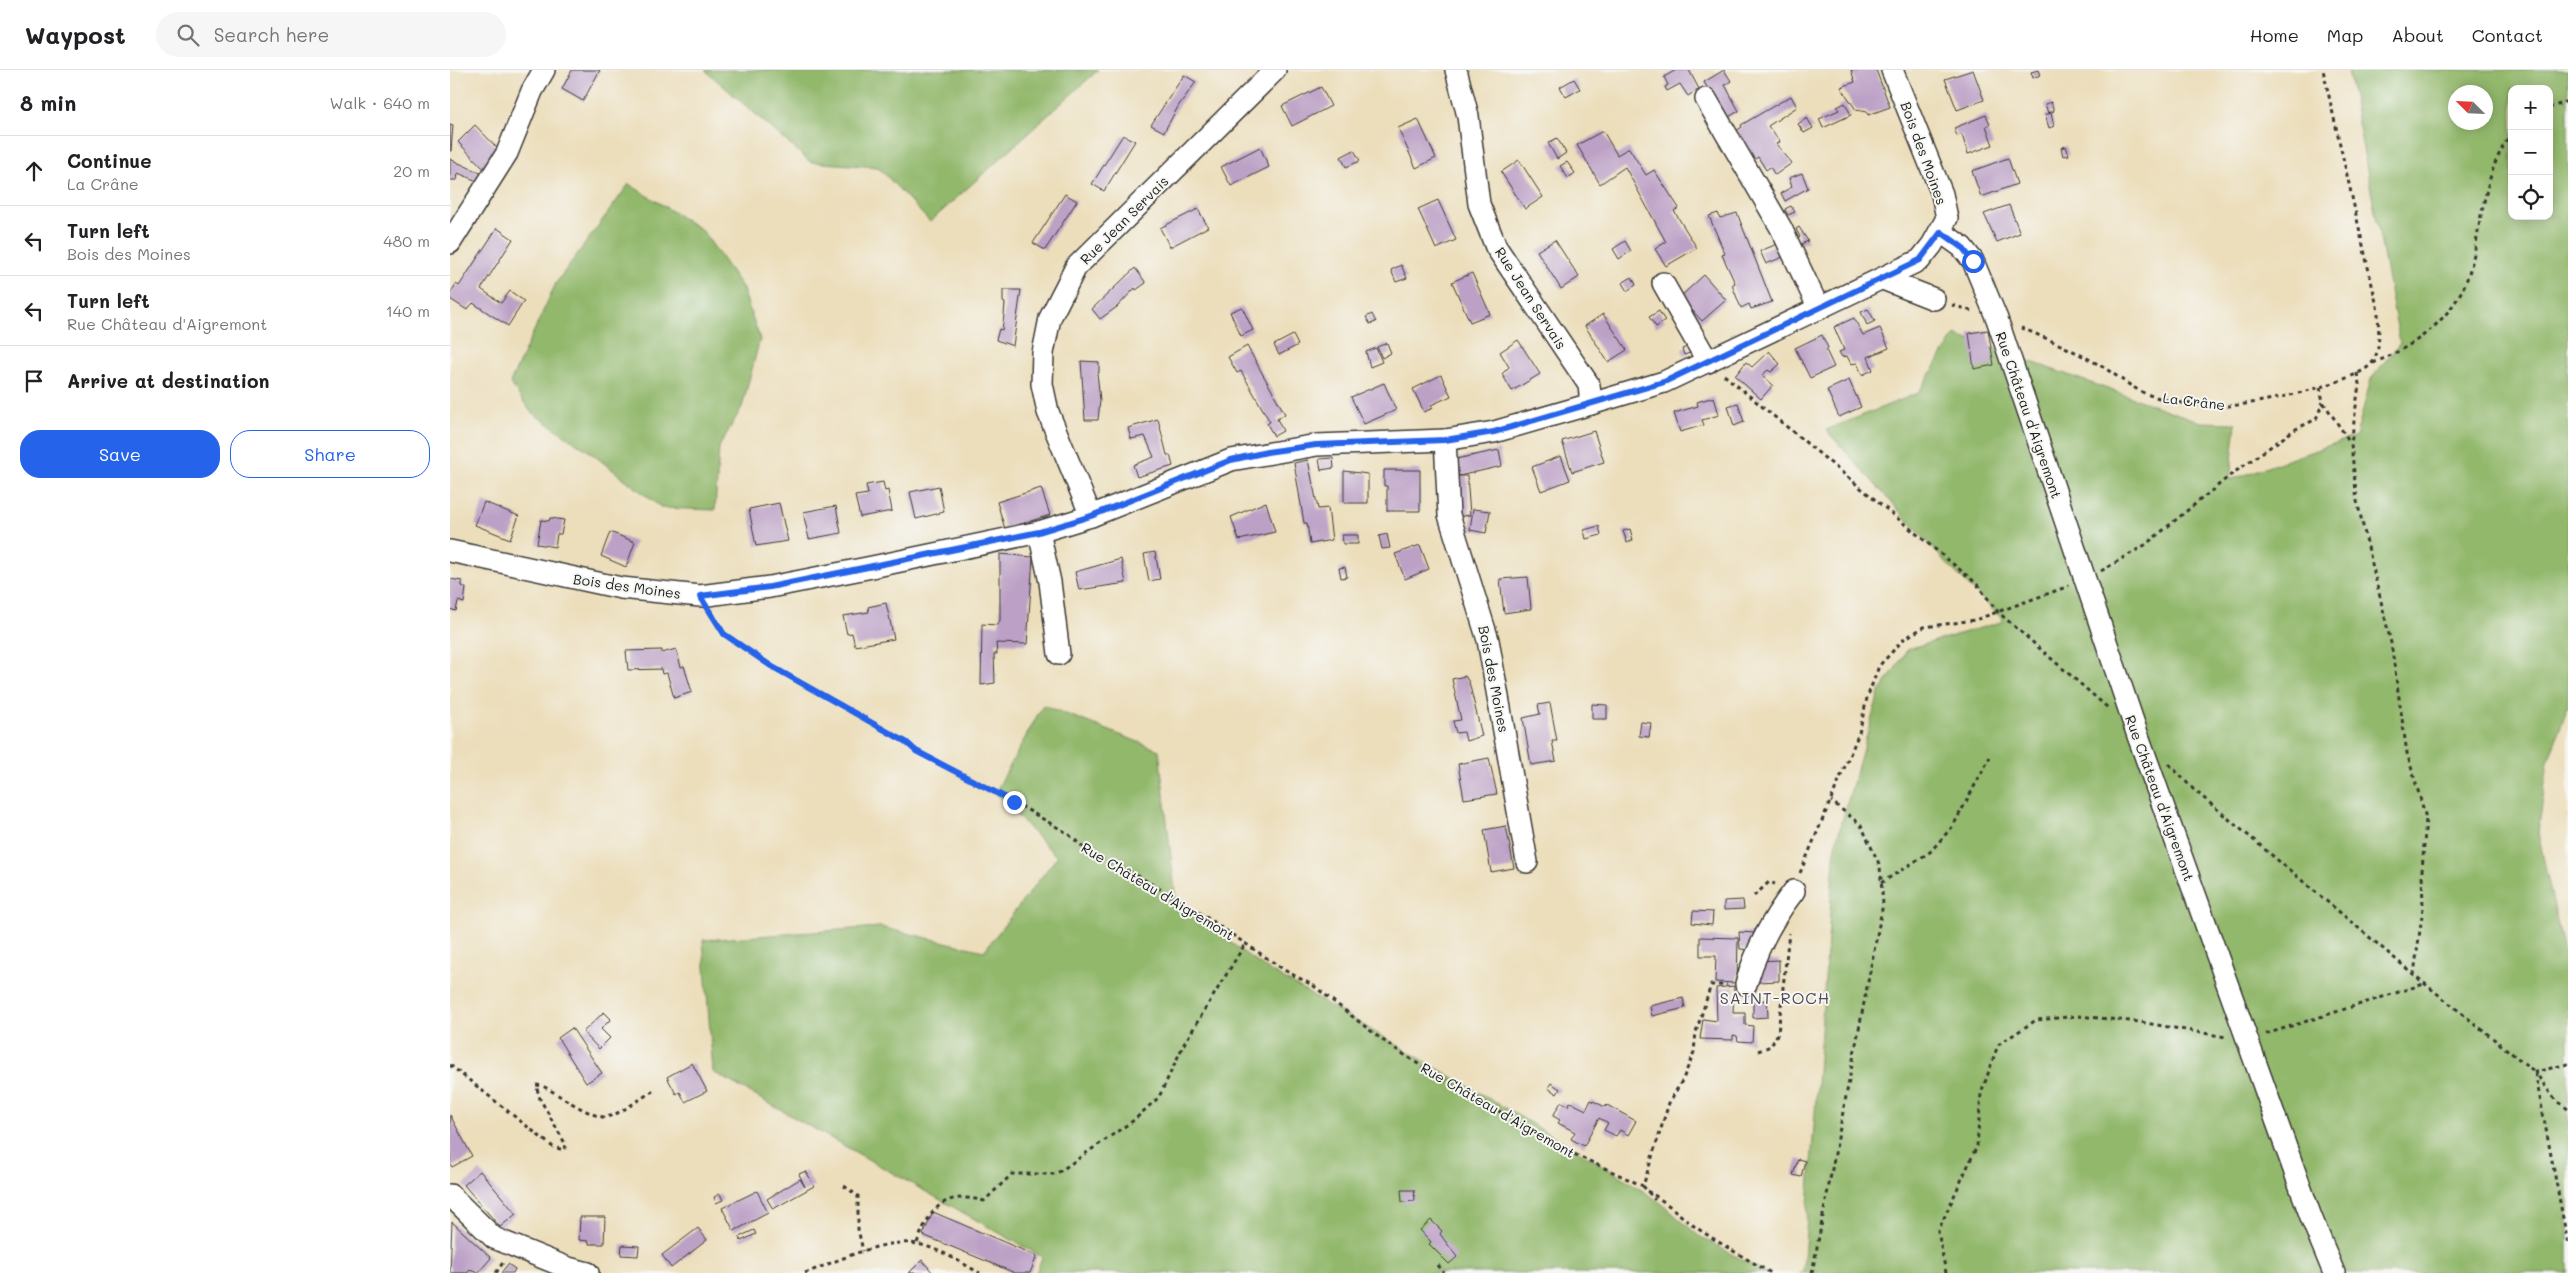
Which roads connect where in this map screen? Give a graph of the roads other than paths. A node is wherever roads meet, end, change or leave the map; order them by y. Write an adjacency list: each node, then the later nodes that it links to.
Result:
1 (544, 70): 7 (street)
2 (1275, 70): 15 (street, Rue Jean Servais)
3 (1456, 70): 13 (street, Rue Jean Servais)
4 (1892, 70): 6 (street, Bois des Moines)
5 (1706, 99): 11 (street)
6 (1941, 232): 8 (street, Bois des Moines); 24 (street, Rue Château d'Aigremont)
7 (450, 243)
8 (1883, 279): 10 (street); 11 (street, Bois des Moines)
9 (1662, 283): 12 (street)
10 (1934, 299)
11 (1820, 308): 12 (street, Bois des Moines)
12 (1708, 362): 13 (street, Bois des Moines)
13 (1591, 404): 14 (street, Bois des Moines)
14 (1445, 440): 15 (street, Bois des Moines); 19 (street, Bois des Moines)
15 (1091, 516): 16 (street, Bois des Moines)
16 (1039, 532): 17 (street, Bois des Moines); 18 (street)
17 (450, 551)
18 (1059, 654)
19 (1528, 862)
20 (1794, 891): 21 (street)
21 (1746, 984)
22 (450, 1195): 23 (street)
23 (588, 1273)
24 (2334, 1273)

